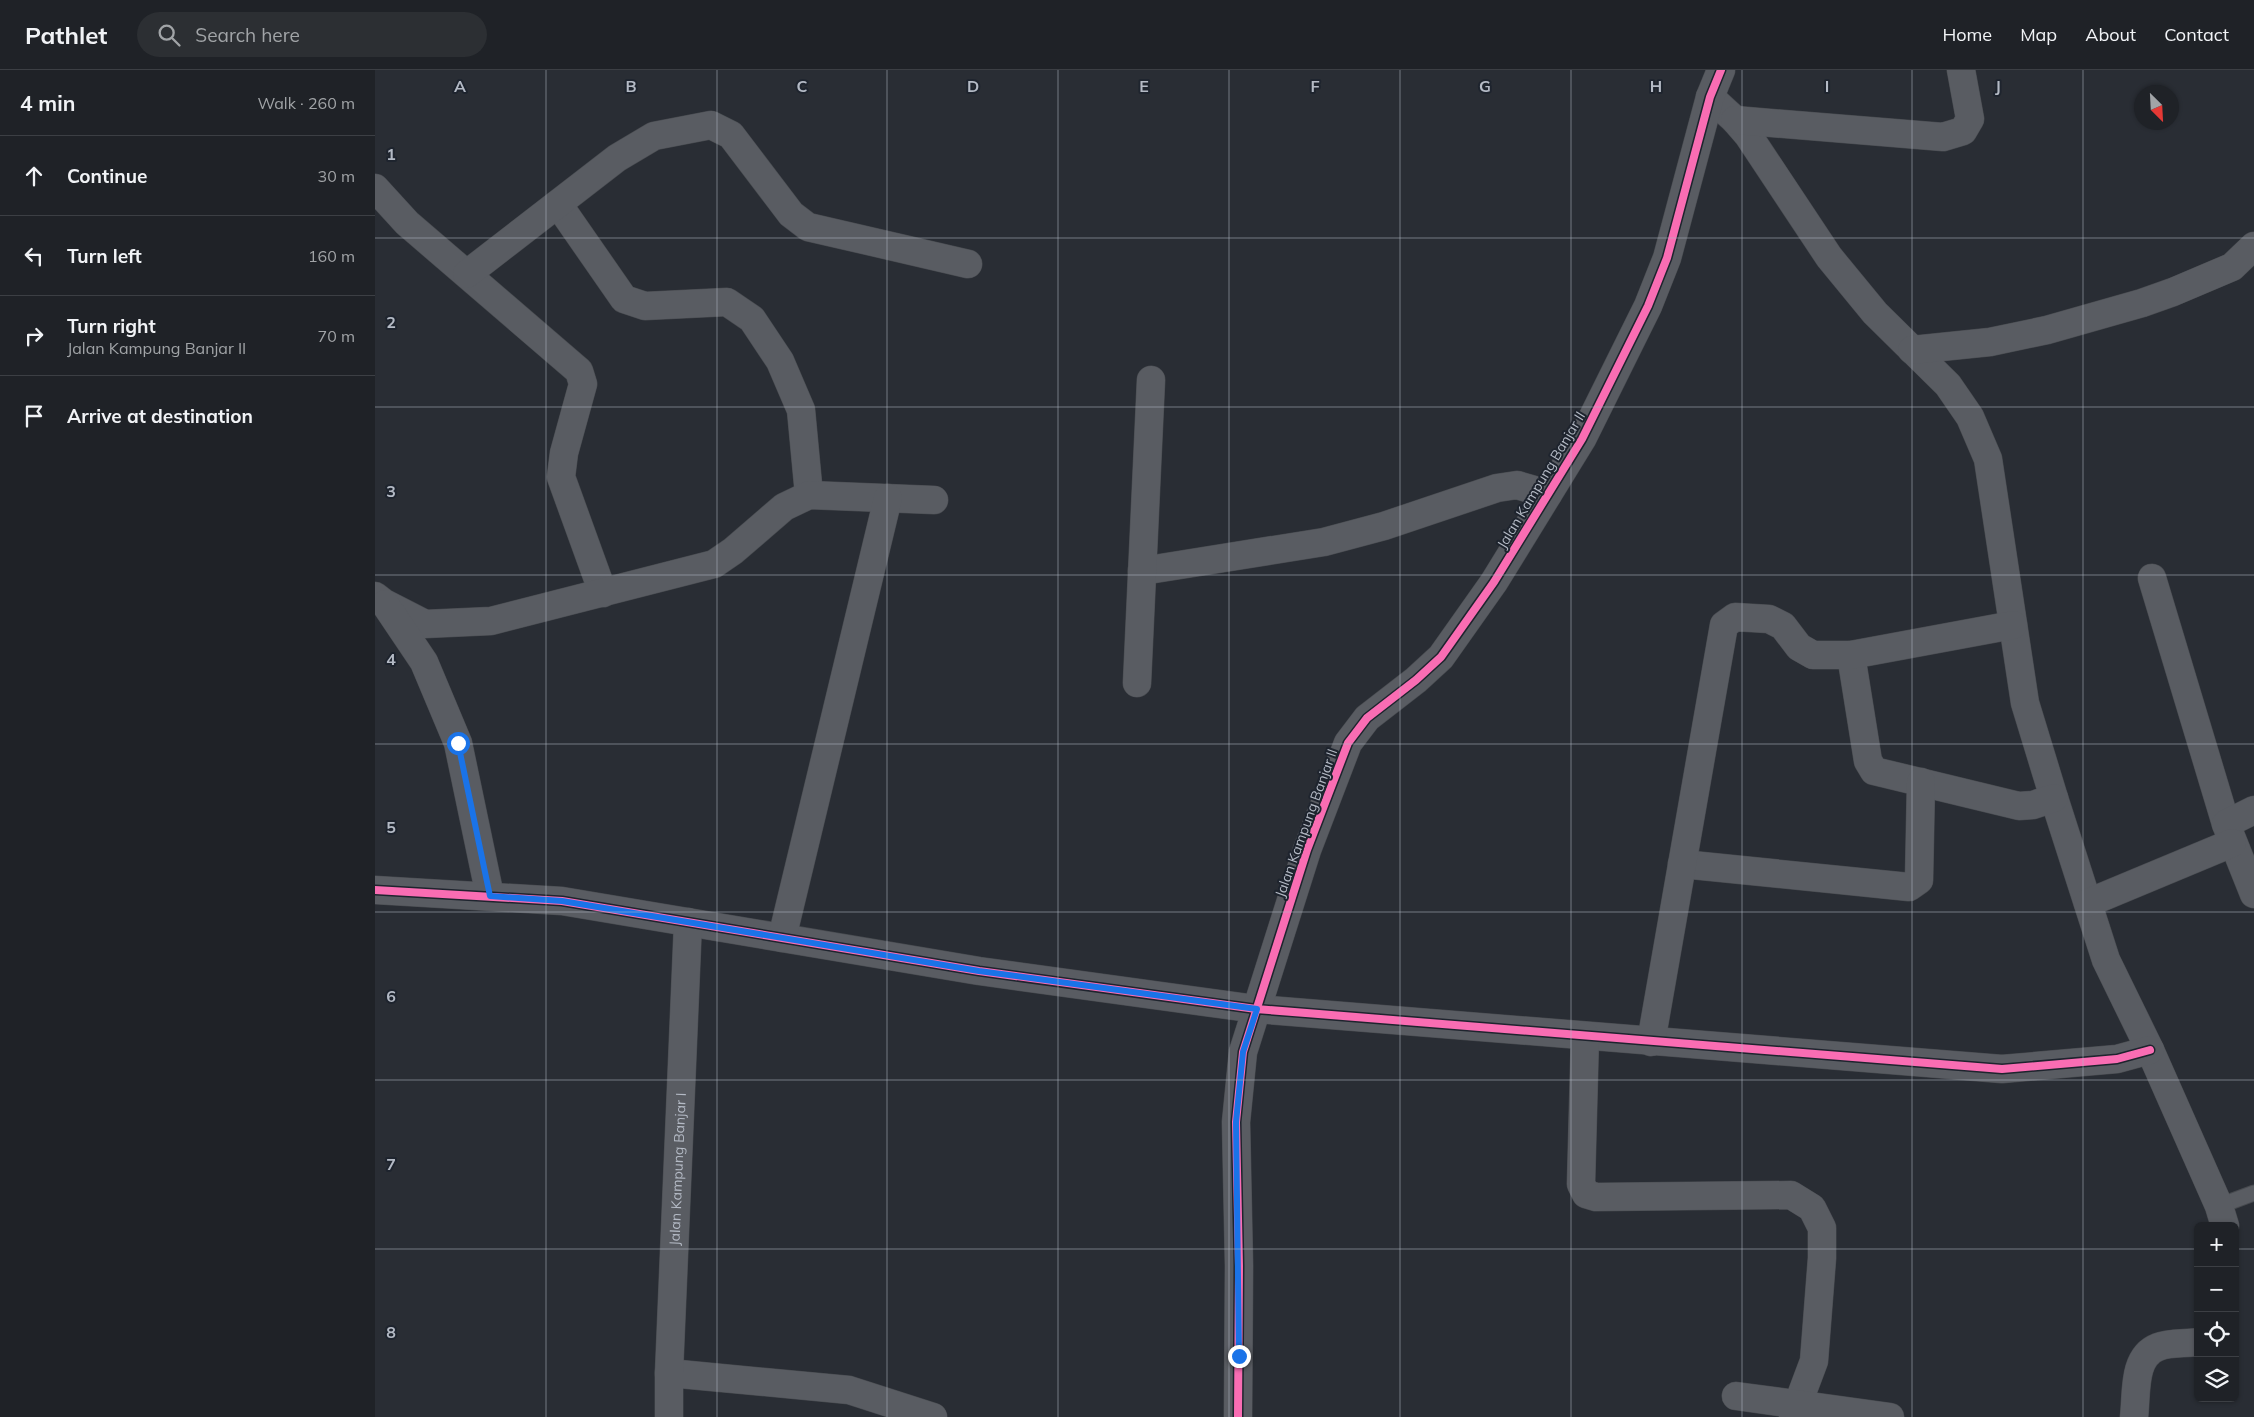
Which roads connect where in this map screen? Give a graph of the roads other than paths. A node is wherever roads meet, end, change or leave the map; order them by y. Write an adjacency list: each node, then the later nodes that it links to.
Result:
1 (1721, 70): 3 (street, Jalan Kampung Banjar II)
2 (1961, 70): 4 (street)
3 (1710, 97): 4 (street); 12 (street, Jalan Kampung Banjar II)
4 (1735, 120): 10 (street)
5 (375, 188): 9 (street)
6 (558, 204): 8 (street); 9 (street); 13 (street)
7 (2254, 246): 10 (street)
8 (968, 264)
9 (467, 274): 18 (street)
10 (1912, 350): 20 (street)
11 (1151, 380): 16 (street)
12 (1548, 494): 16 (street); 34 (street, Jalan Kampung Banjar II)
13 (809, 495): 14 (street); 18 (street)
14 (888, 498): 15 (street); 33 (street)
15 (934, 500)
16 (1142, 571): 22 (street)
17 (2152, 578): 26 (street)
18 (603, 592): 19 (street)
19 (379, 599): 30 (street)
20 (2013, 625): 21 (street); 24 (street)
21 (1851, 655): 23 (street); 27 (street)
22 (1137, 683)
23 (1921, 782): 24 (street); 27 (street)
24 (2054, 798): 31 (street)
25 (2254, 810): 26 (street)
26 (2229, 833): 29 (street); 31 (street)
27 (1682, 864): 36 (street)
28 (375, 890): 30 (street)
29 (2254, 894)
30 (490, 896): 32 (street)
31 (2088, 903): 37 (street)
32 (688, 922): 33 (street); 41 (street, Jalan Kampung Banjar I)
33 (782, 938): 34 (street)
34 (1257, 1009): 35 (street); 46 (street, Jalan Kampung Banjar II)
35 (1585, 1036): 36 (street); 43 (street)
36 (1651, 1042): 37 (street)
37 (2150, 1050): 39 (street)
38 (2254, 1194): 39 (lane)
39 (2222, 1216)
40 (2194, 1342): 48 (street)
41 (669, 1373): 44 (street, Jalan Kampung Banjar I); 45 (street)
42 (1736, 1396): 43 (street)
43 (1796, 1411): 47 (street)
44 (669, 1417)
45 (933, 1417)
46 (1238, 1417)
47 (1890, 1417)
48 (2134, 1417)

